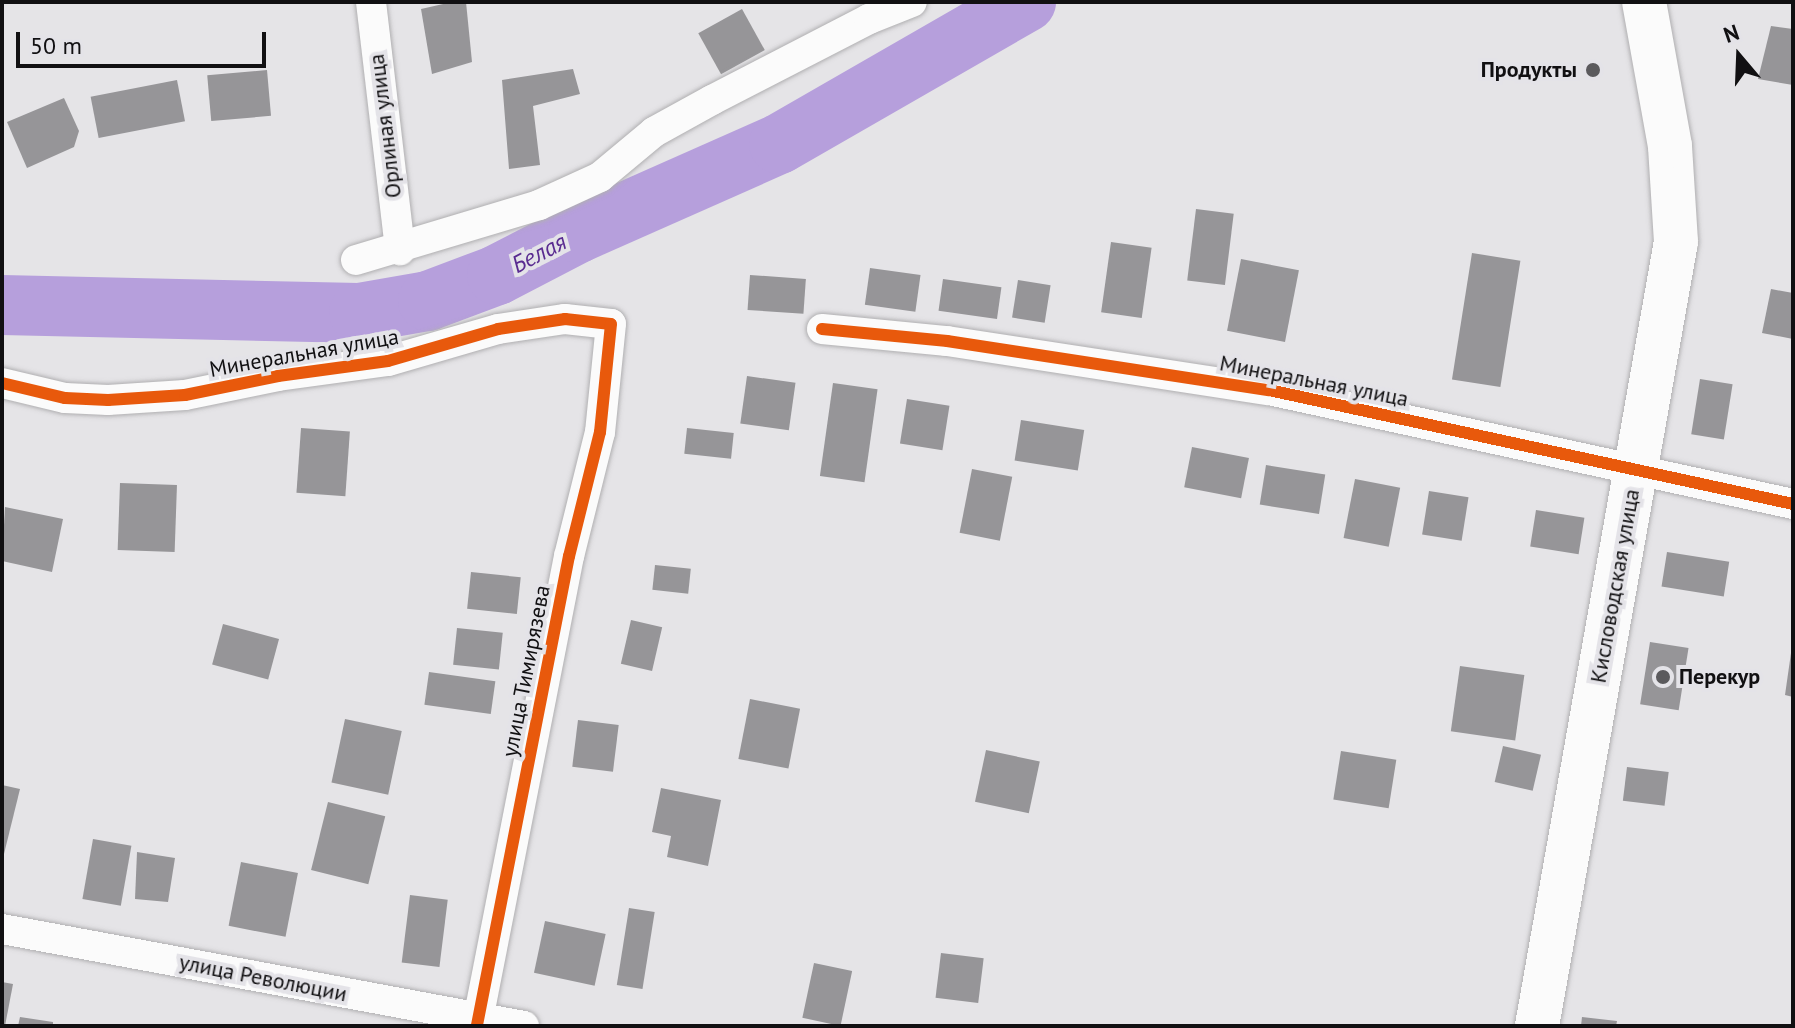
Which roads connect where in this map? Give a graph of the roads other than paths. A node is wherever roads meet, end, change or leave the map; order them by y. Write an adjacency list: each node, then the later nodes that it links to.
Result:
1 (371, 2): 4 (street, Орлиная улица)
2 (912, 2): 4 (street)
3 (1644, 2): 9 (main road, Кисловодская улица)
4 (400, 250): 5 (street)
5 (356, 260)
6 (611, 324): 8 (street, Минеральная улица); 12 (street, улица Тимирязева)
7 (822, 329): 9 (street, Минеральная улица)
8 (2, 383)
9 (1635, 472): 10 (street, Минеральная улица); 14 (main road, Кисловодская улица)
10 (1793, 504)
11 (2, 929): 12 (street, улица Революции)
12 (477, 1022): 13 (street, улица Революции)
13 (524, 1026)
14 (1537, 1026)

